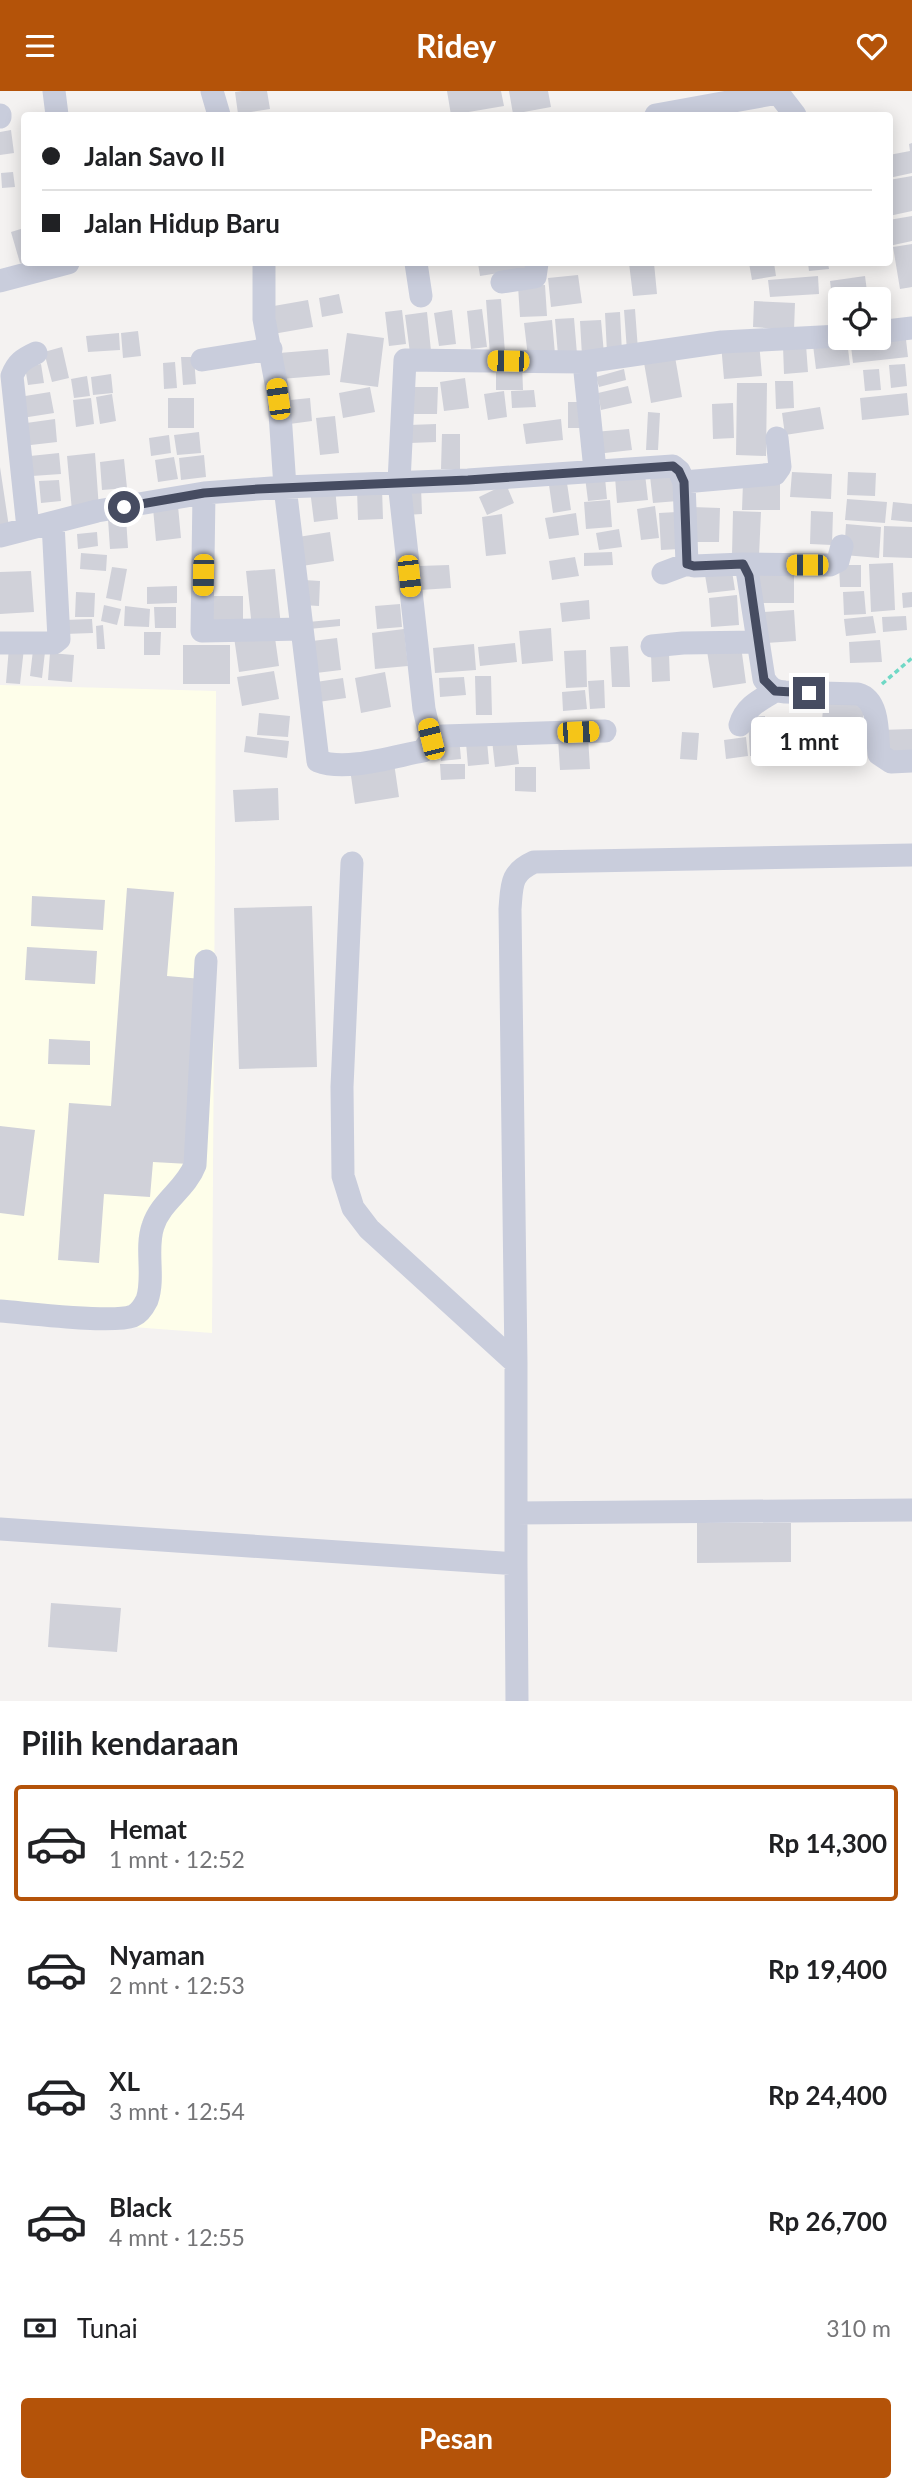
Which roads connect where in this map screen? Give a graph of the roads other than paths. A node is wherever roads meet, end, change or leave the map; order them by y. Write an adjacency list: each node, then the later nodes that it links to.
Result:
1 (54, 91): 3 (street)
2 (212, 91): 4 (street)
3 (57, 112)
4 (218, 112)
5 (673, 112): 6 (street)
6 (793, 112)
7 (57, 266): 11 (street)
8 (264, 266): 17 (street)
9 (416, 266): 13 (street)
10 (537, 266): 12 (street)
11 (0, 281)
12 (502, 282)
13 (421, 296)
14 (912, 328): 15 (street)
15 (891, 330)
16 (828, 337): 20 (street)
17 (271, 349): 19 (street); 25 (street)
18 (36, 353): 28 (street)
19 (202, 360)
20 (584, 362): 22 (street); 23 (street)
21 (777, 439): 24 (street)
22 (595, 470): 23 (street); 24 (street)
23 (399, 482): 25 (street); 41 (street)
24 (684, 482): 31 (street)
25 (286, 492): 26 (street); 34 (street)
26 (204, 493): 27 (street); 34 (street)
27 (53, 523): 28 (street); 36 (street)
28 (28, 528): 29 (street)
29 (0, 536)
30 (842, 546): 32 (street)
31 (687, 564): 32 (street); 33 (street)
32 (743, 564): 35 (street)
33 (663, 573)
34 (301, 628): 41 (street)
35 (758, 642): 37 (street); 38 (street)
36 (0, 643)
37 (652, 646)
38 (775, 691): 39 (street); 42 (street)
39 (740, 725)
40 (605, 731): 41 (street)
41 (431, 739)
42 (912, 761)
43 (912, 855): 47 (street)
44 (352, 863): 47 (street)
45 (206, 961): 46 (street)
46 (0, 1311)
47 (516, 1363): 49 (street)
48 (912, 1510): 49 (street)
49 (516, 1513): 51 (street)
50 (0, 1529): 51 (street)
51 (516, 1564): 52 (street)
52 (517, 1701)

